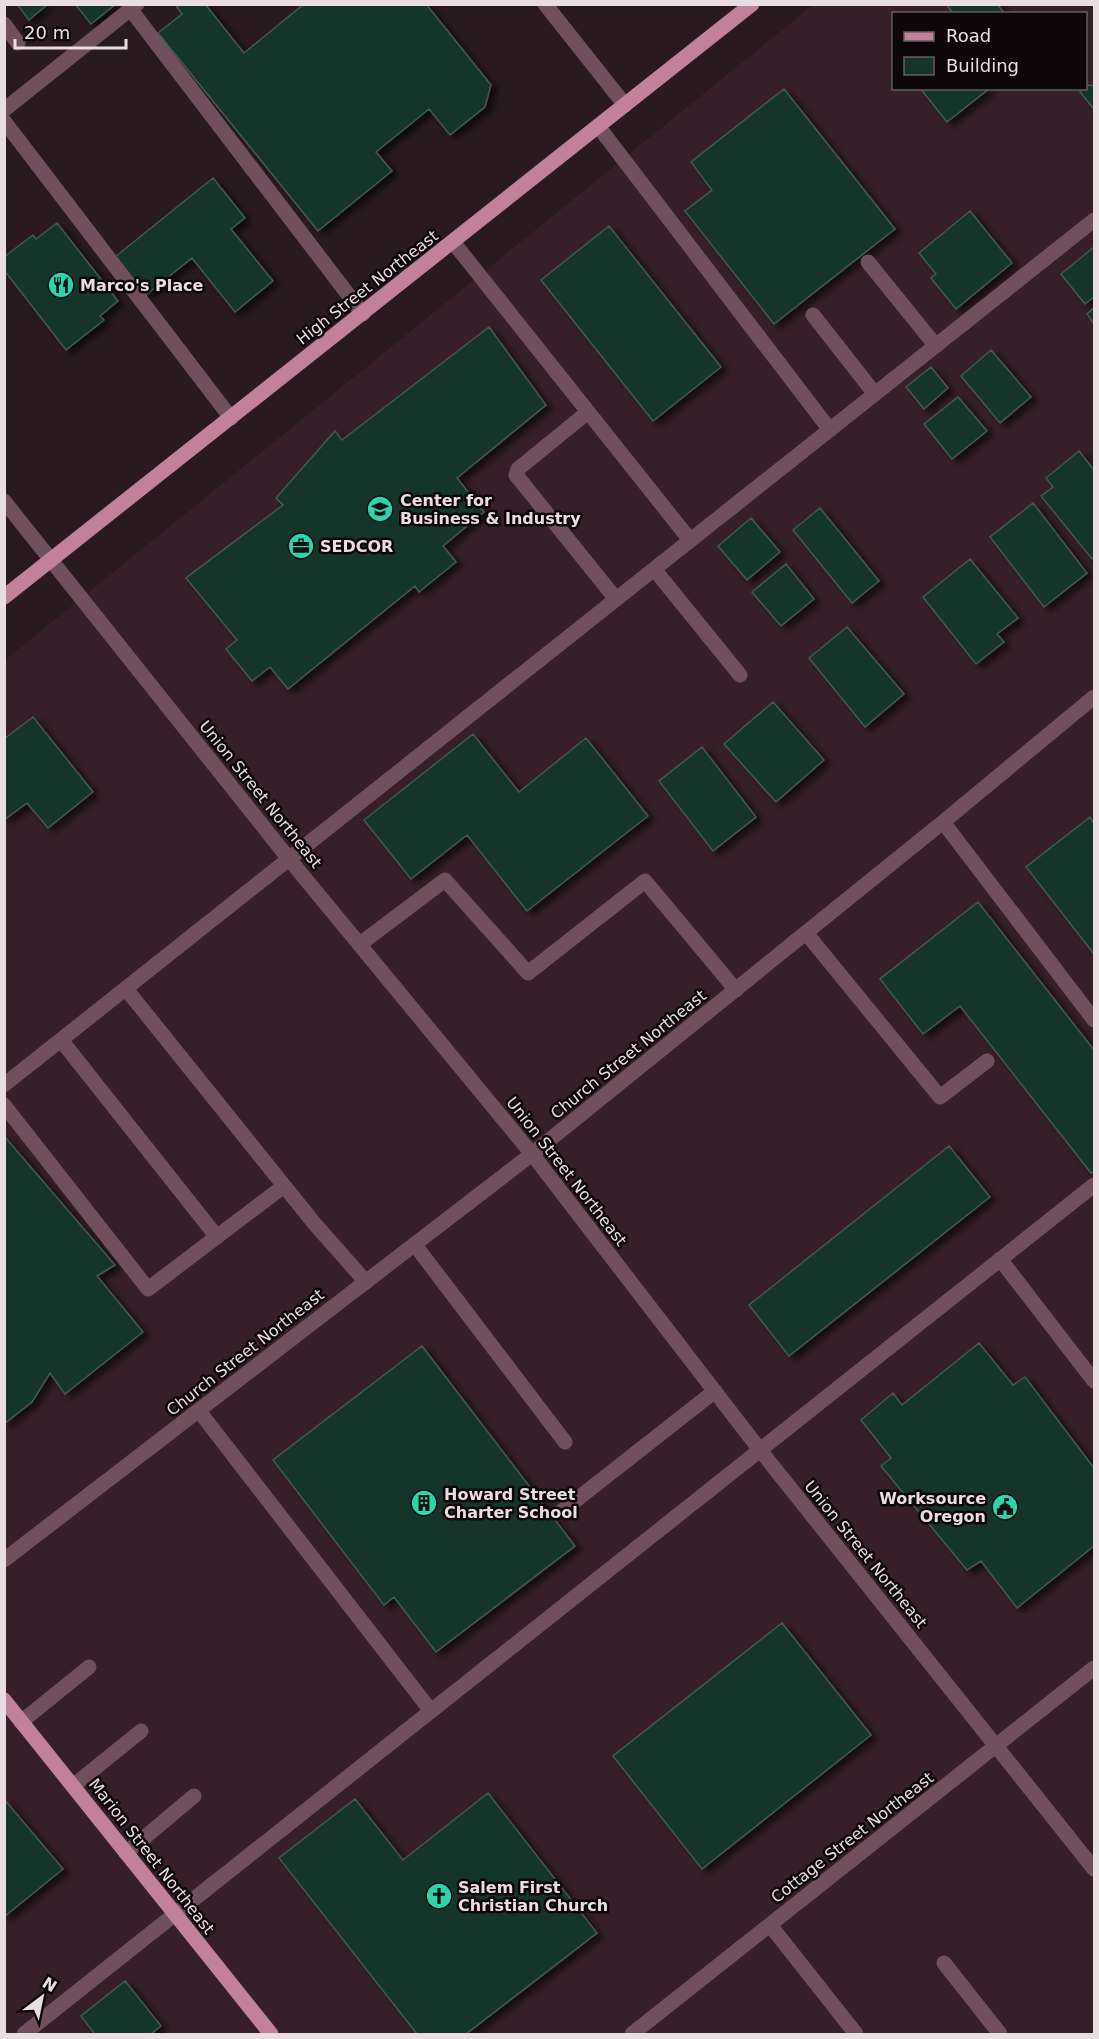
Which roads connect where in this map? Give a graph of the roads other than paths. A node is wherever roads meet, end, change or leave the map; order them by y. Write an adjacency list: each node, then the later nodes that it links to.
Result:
1 (545, 4): 6 (street)
2 (752, 4): 6 (main road, High Street Northeast)
3 (134, 7): 7 (street); 13 (street)
4 (4, 24): 5 (street)
5 (18, 43)
6 (625, 105): 9 (main road, High Street Northeast)
7 (4, 110)
8 (4, 121): 18 (street)
9 (598, 126): 11 (main road, High Street Northeast); 19 (street)
10 (1095, 220): 15 (street)
11 (453, 242): 13 (main road, High Street Northeast); 17 (street)
12 (868, 262): 15 (street)
13 (363, 314): 18 (main road, High Street Northeast)
14 (813, 315): 16 (street)
15 (936, 346): 16 (street)
16 (876, 394): 19 (street)
17 (588, 412): 21 (street); 25 (street)
18 (231, 418): 22 (main road, High Street Northeast)
19 (830, 430): 21 (street)
20 (4, 501): 22 (street, Union Street Northeast)
21 (690, 540): 23 (street)
22 (51, 560): 24 (main road, High Street Northeast); 29 (street, Union Street Northeast)
23 (654, 569): 25 (street); 26 (street)
24 (4, 597)
25 (616, 599): 29 (street)
26 (740, 675)
27 (1095, 697): 28 (street, Church Street Northeast)
28 (943, 822): 30 (street, Church Street Northeast); 34 (street)
29 (289, 859): 31 (street, Union Street Northeast); 32 (street)
30 (806, 933): 33 (street, Church Street Northeast); 36 (street)
31 (360, 944): 33 (street); 39 (street, Union Street Northeast)
32 (126, 989): 35 (street); 41 (street)
33 (736, 990): 39 (street, Church Street Northeast)
34 (1095, 1020)
35 (61, 1040): 37 (street); 42 (street)
36 (987, 1061)
37 (4, 1085)
38 (4, 1105): 42 (street)
39 (532, 1154): 43 (street, Church Street Northeast); 47 (street, Union Street Northeast)
40 (1095, 1185): 44 (street)
41 (284, 1186): 42 (street); 45 (street)
42 (217, 1237)
43 (414, 1245): 45 (street, Church Street Northeast); 49 (street)
44 (1000, 1259): 46 (street); 50 (street)
45 (366, 1281): 48 (street, Church Street Northeast)
46 (1095, 1381)
47 (715, 1391): 50 (street, Union Street Northeast); 51 (street)
48 (199, 1410): 52 (street, Church Street Northeast); 56 (street)
49 (565, 1442)
50 (760, 1450): 56 (street); 59 (street, Union Street Northeast)
51 (562, 1511)
52 (4, 1560)
53 (89, 1668): 57 (street)
54 (1095, 1668): 59 (street, Cottage Street Northeast)
55 (4, 1700): 57 (main road, Marion Street Northeast)
56 (431, 1711): 64 (street)
57 (21, 1722): 60 (main road, Marion Street Northeast)
58 (141, 1731): 60 (street)
59 (996, 1746): 63 (street, Union Street Northeast); 65 (street, Cottage Street Northeast)
60 (73, 1786): 62 (main road, Marion Street Northeast)
61 (194, 1796): 62 (street)
62 (126, 1852): 64 (main road, Marion Street Northeast)
63 (1095, 1869)
64 (175, 1914): 67 (street); 68 (main road, Marion Street Northeast)
65 (770, 1925): 69 (street, Cottage Street Northeast); 70 (street)
66 (944, 1964): 71 (street)
67 (27, 2034)
68 (271, 2034)
69 (632, 2034)
70 (856, 2034)
71 (1000, 2034)

